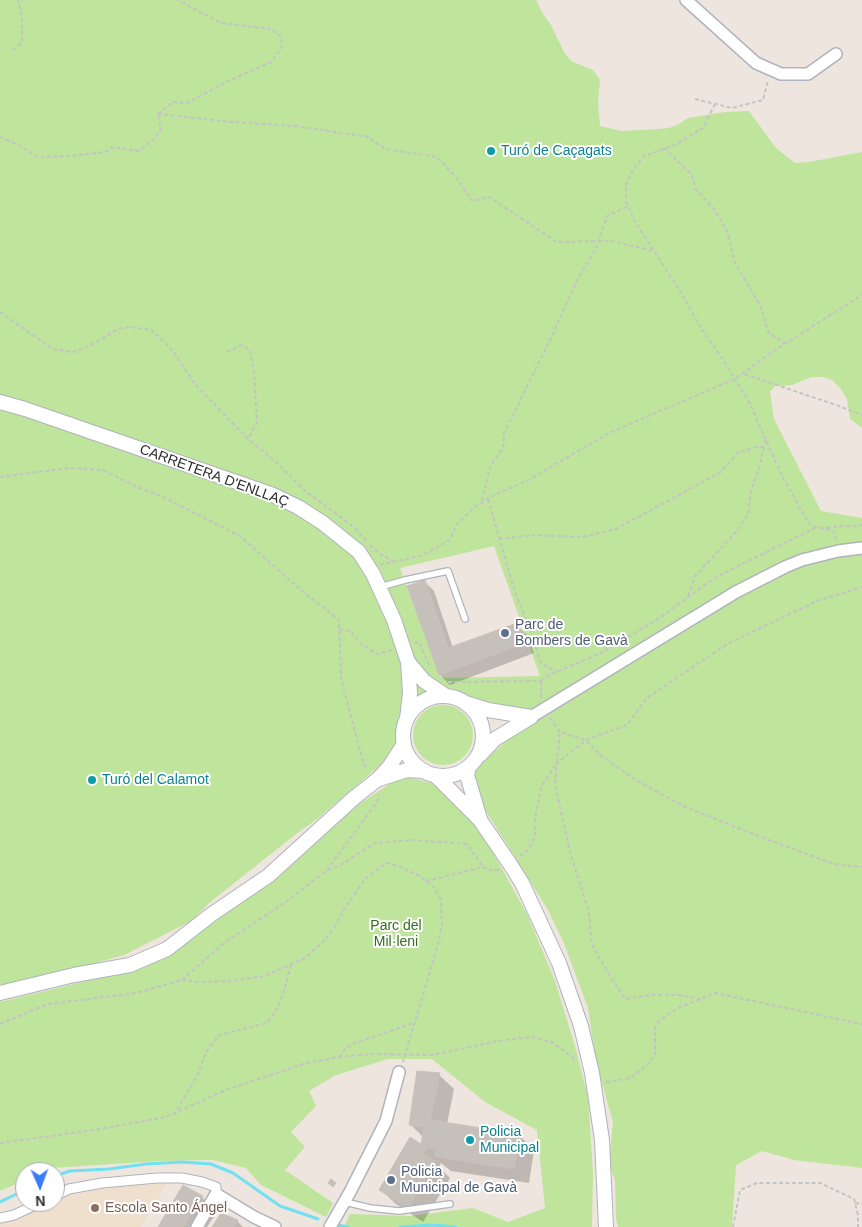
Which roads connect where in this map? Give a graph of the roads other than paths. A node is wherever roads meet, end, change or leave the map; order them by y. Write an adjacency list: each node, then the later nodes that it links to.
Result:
1 (686, 0): 2 (street)
2 (836, 54)
3 (0, 402): 5 (street, CARRETERA D'ENLLAÇ)
4 (862, 548): 10 (street)
5 (377, 582): 6 (lane); 7 (street, CARRETERA D'ENLLAÇ)
6 (465, 619)
7 (408, 662): 8 (street, CARRETERA D'ENLLAÇ); 11 (street, CARRETERA D'ENLLAÇ)
8 (446, 696): 9 (street); 11 (street)
9 (465, 702): 10 (street); 13 (street)
10 (531, 717): 13 (street)
11 (407, 719): 12 (street)
12 (404, 744): 14 (street); 15 (street)
13 (473, 762): 14 (street); 16 (street)
14 (429, 773): 15 (street); 16 (street)
15 (376, 781): 17 (street)
16 (480, 820): 28 (street)
17 (0, 993)
18 (399, 1072): 21 (street)
19 (65, 1191): 20 (street)
20 (216, 1194): 25 (street); 26 (street)
21 (345, 1202): 22 (lane); 27 (street)
22 (450, 1204)
23 (20, 1212): 24 (street)
24 (0, 1218)
25 (197, 1227)
26 (276, 1227)
27 (330, 1227)
28 (606, 1227)

